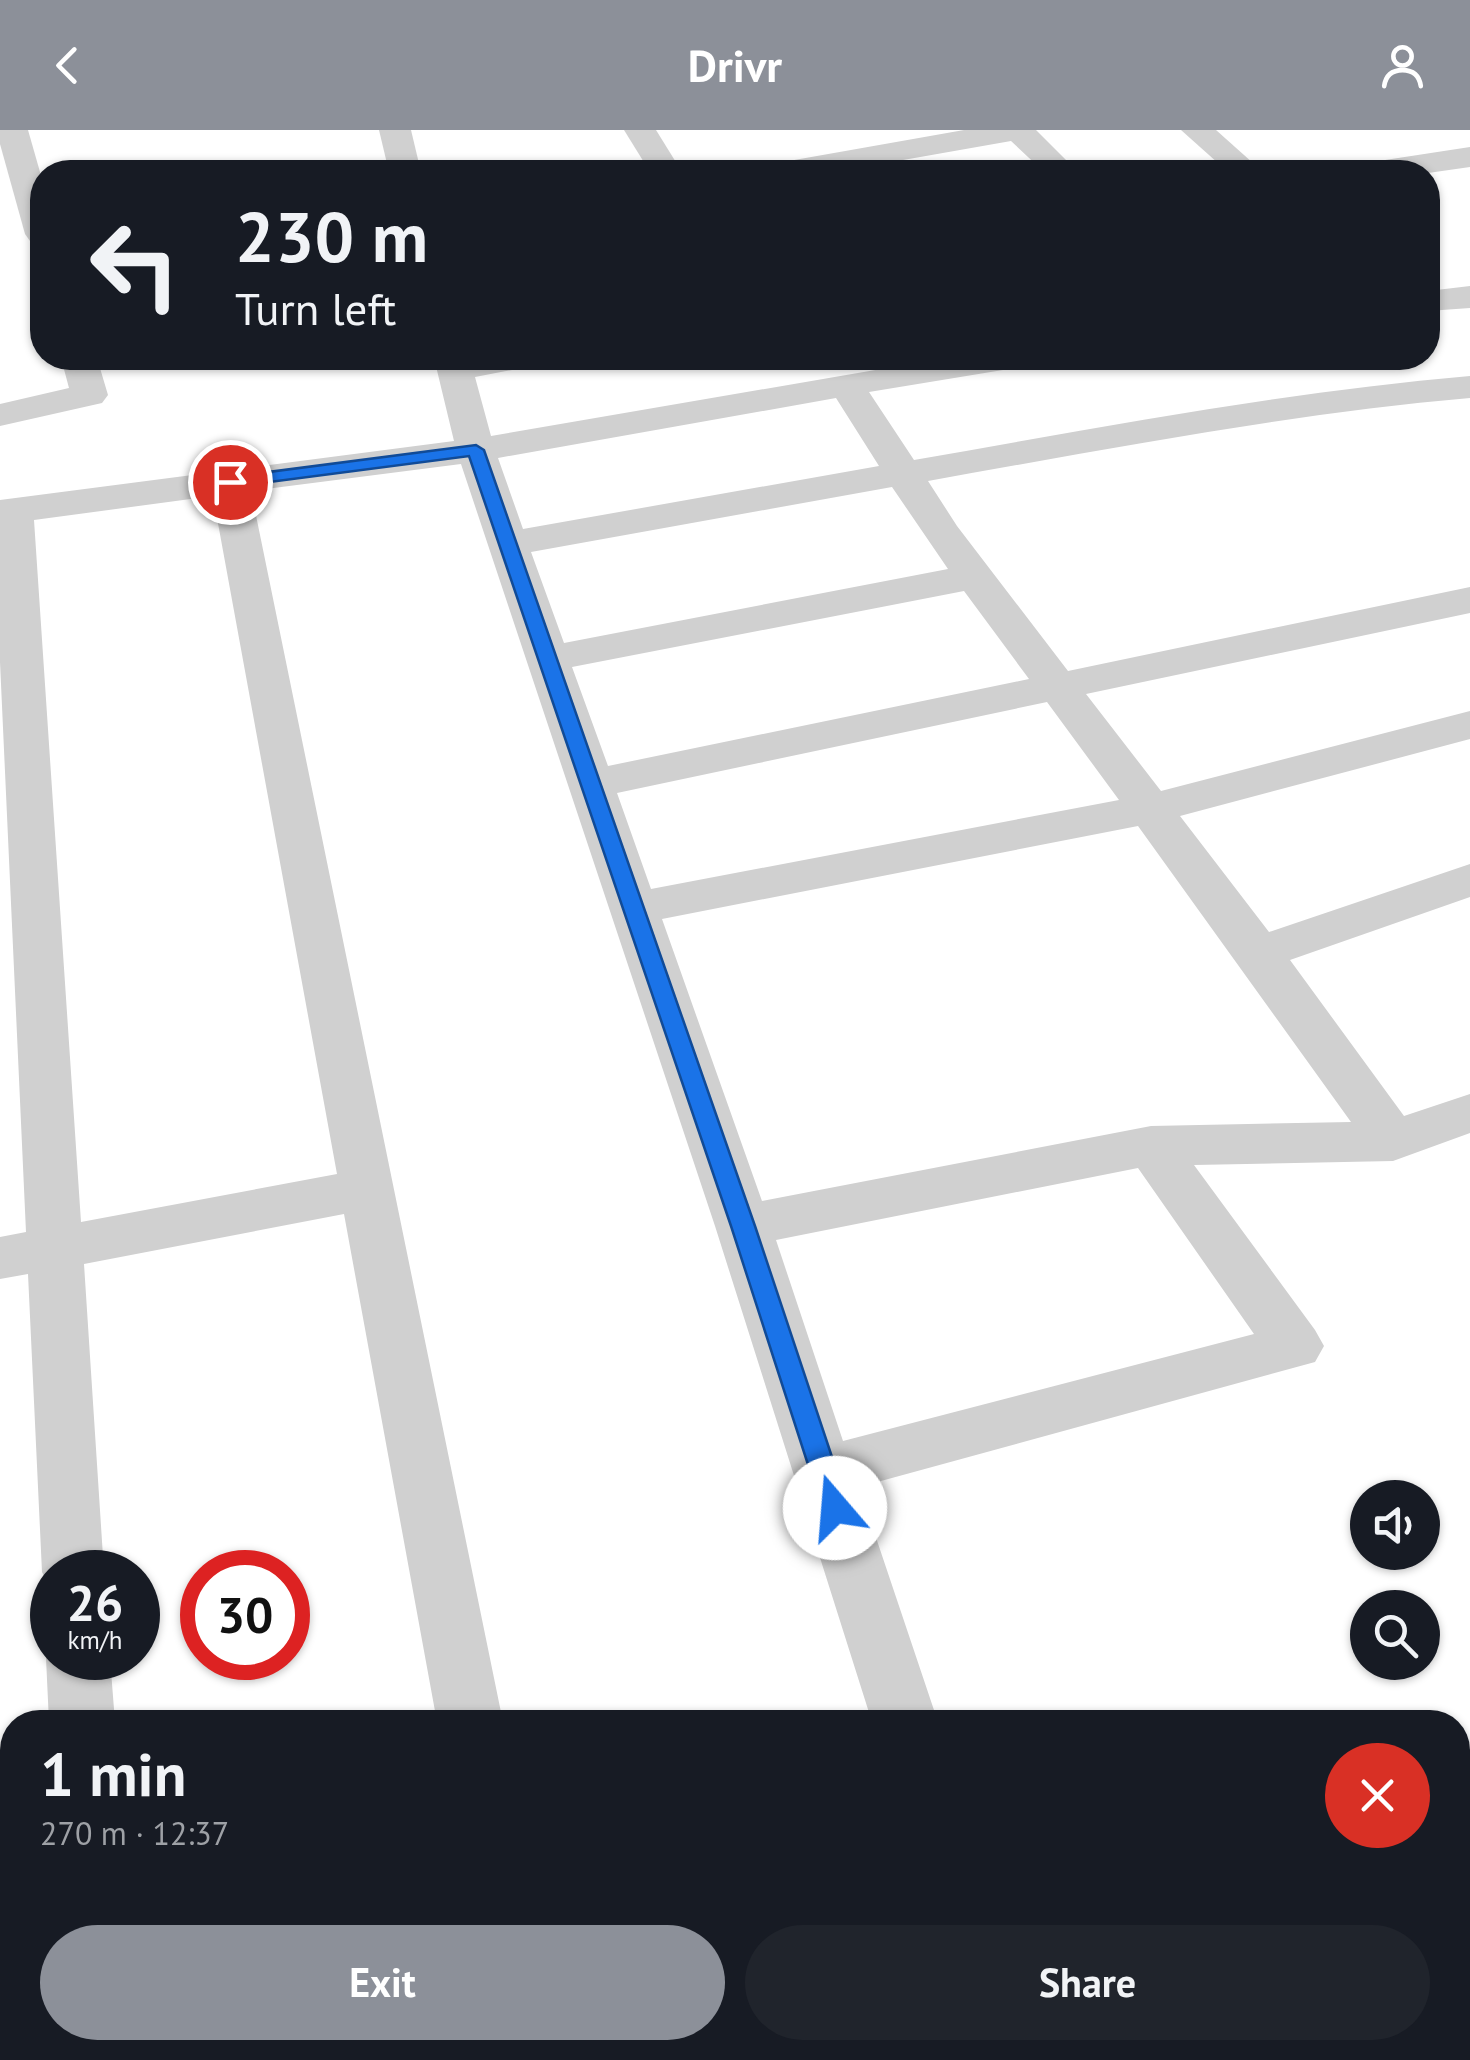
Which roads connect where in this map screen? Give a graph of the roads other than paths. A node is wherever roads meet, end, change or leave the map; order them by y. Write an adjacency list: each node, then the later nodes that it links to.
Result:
1 (12, 130): 12 (street)
2 (395, 130): 6 (street)
3 (640, 130): 7 (street)
4 (1197, 130): 10 (street)
5 (1470, 158): 11 (street)
6 (403, 160)
7 (659, 160)
8 (901, 160): 9 (street)
9 (1049, 160)
10 (1232, 160)
11 (1440, 162)
12 (30, 192)
13 (1470, 296): 14 (street)
14 (1440, 300)
15 (82, 370): 20 (street)
16 (456, 370): 21 (street)
17 (939, 370): 18 (street)
18 (846, 386): 21 (street); 22 (street)
19 (1470, 388): 22 (street)
20 (0, 415)
21 (476, 450): 23 (street); 25 (street)
22 (903, 473): 25 (street); 26 (street)
23 (230, 482): 24 (street); 39 (street)
24 (6, 511): 41 (street)
25 (508, 544): 28 (street)
26 (975, 576): 28 (street); 29 (street)
27 (1470, 600): 29 (street)
28 (547, 659): 31 (street)
29 (1058, 687): 31 (street); 32 (street)
30 (1470, 726): 32 (street)
31 (591, 784): 34 (street)
32 (1150, 809): 34 (street); 35 (street)
33 (1470, 880): 35 (street)
34 (634, 909): 40 (street)
35 (1259, 953): 37 (street)
36 (1470, 1113): 37 (street)
37 (1393, 1140): 38 (street)
38 (1152, 1146): 40 (street); 43 (street)
39 (367, 1189): 41 (street); 47 (street)
40 (743, 1226): 43 (street)
41 (54, 1247): 42 (street); 44 (street)
42 (0, 1258)
43 (824, 1472): 48 (street)
44 (72, 1550)
45 (79, 1680): 46 (street)
46 (81, 1710)
47 (468, 1710)
48 (901, 1710)

